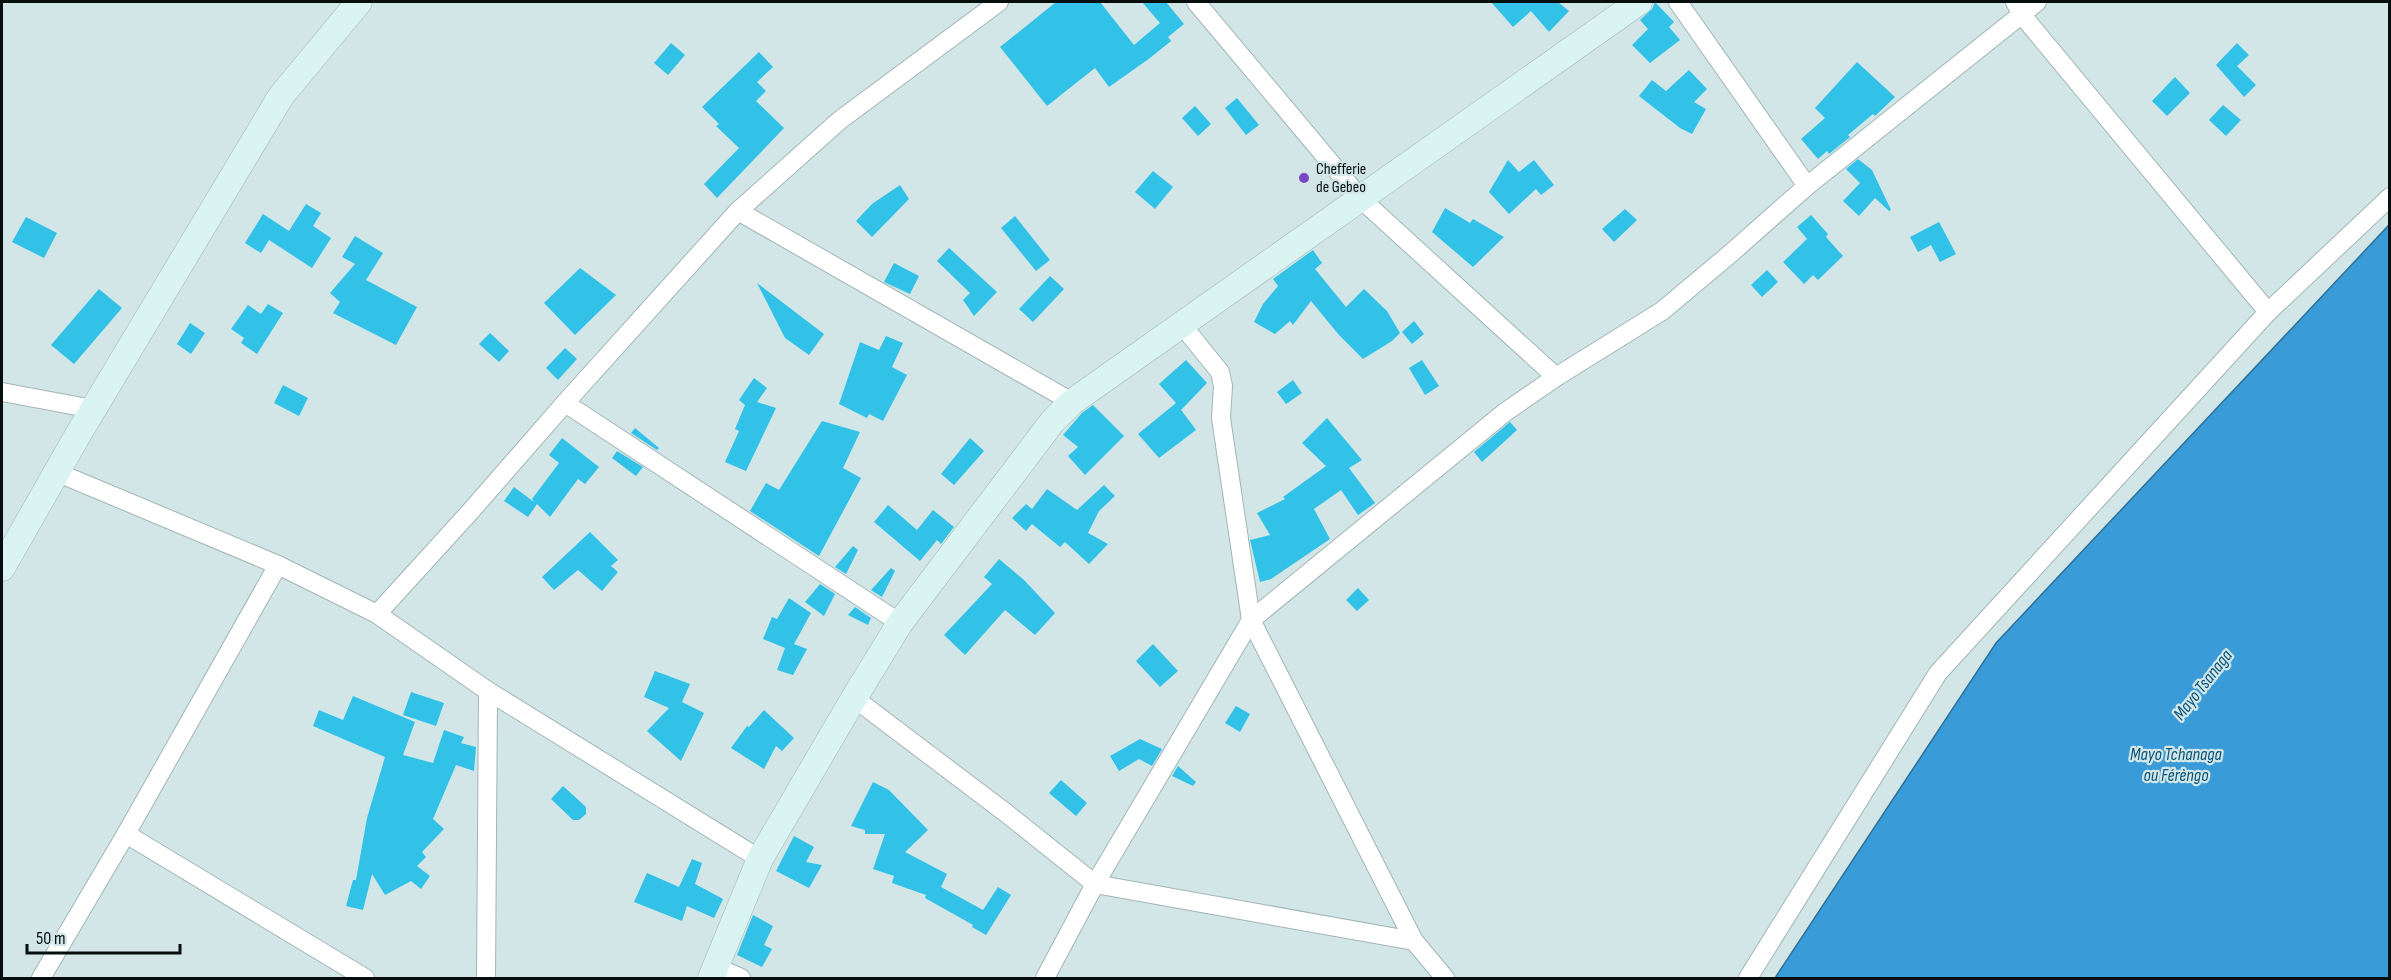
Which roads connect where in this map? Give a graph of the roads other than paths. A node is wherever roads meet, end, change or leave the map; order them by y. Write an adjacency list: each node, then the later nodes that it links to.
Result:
1 (359, 2): 18 (street)
2 (999, 2): 11 (street)
3 (1196, 2): 10 (street)
4 (1640, 2): 10 (street)
5 (1678, 2): 8 (street)
6 (2037, 2): 7 (street)
7 (2018, 8): 8 (street); 12 (street)
8 (1807, 186): 14 (street)
9 (2390, 197): 12 (street)
10 (1361, 199): 13 (street); 14 (street)
11 (738, 212): 16 (street); 17 (street)
12 (2268, 312): 38 (street)
13 (1182, 325): 16 (street); 23 (street)
14 (1556, 376): 23 (street)
15 (2, 392): 18 (street)
16 (1072, 402): 24 (street)
17 (565, 404): 22 (street); 24 (street)
18 (93, 409): 19 (street)
19 (56, 472): 20 (street); 21 (street)
20 (278, 566): 22 (street); 27 (street)
21 (2, 568)
22 (377, 614): 25 (street)
23 (1251, 620): 29 (street); 30 (street)
24 (900, 623): 26 (street)
25 (488, 691): 28 (street); 34 (street)
26 (854, 698): 28 (street); 29 (street)
27 (126, 834): 32 (street); 33 (street)
28 (760, 859): 31 (street)
29 (1095, 884): 30 (street); 36 (street)
30 (1414, 942): 37 (street)
31 (714, 973): 35 (street)
32 (41, 978)
33 (365, 978)
34 (486, 978)
35 (741, 978)
36 (1045, 978)
37 (1445, 978)
38 (1748, 978)

